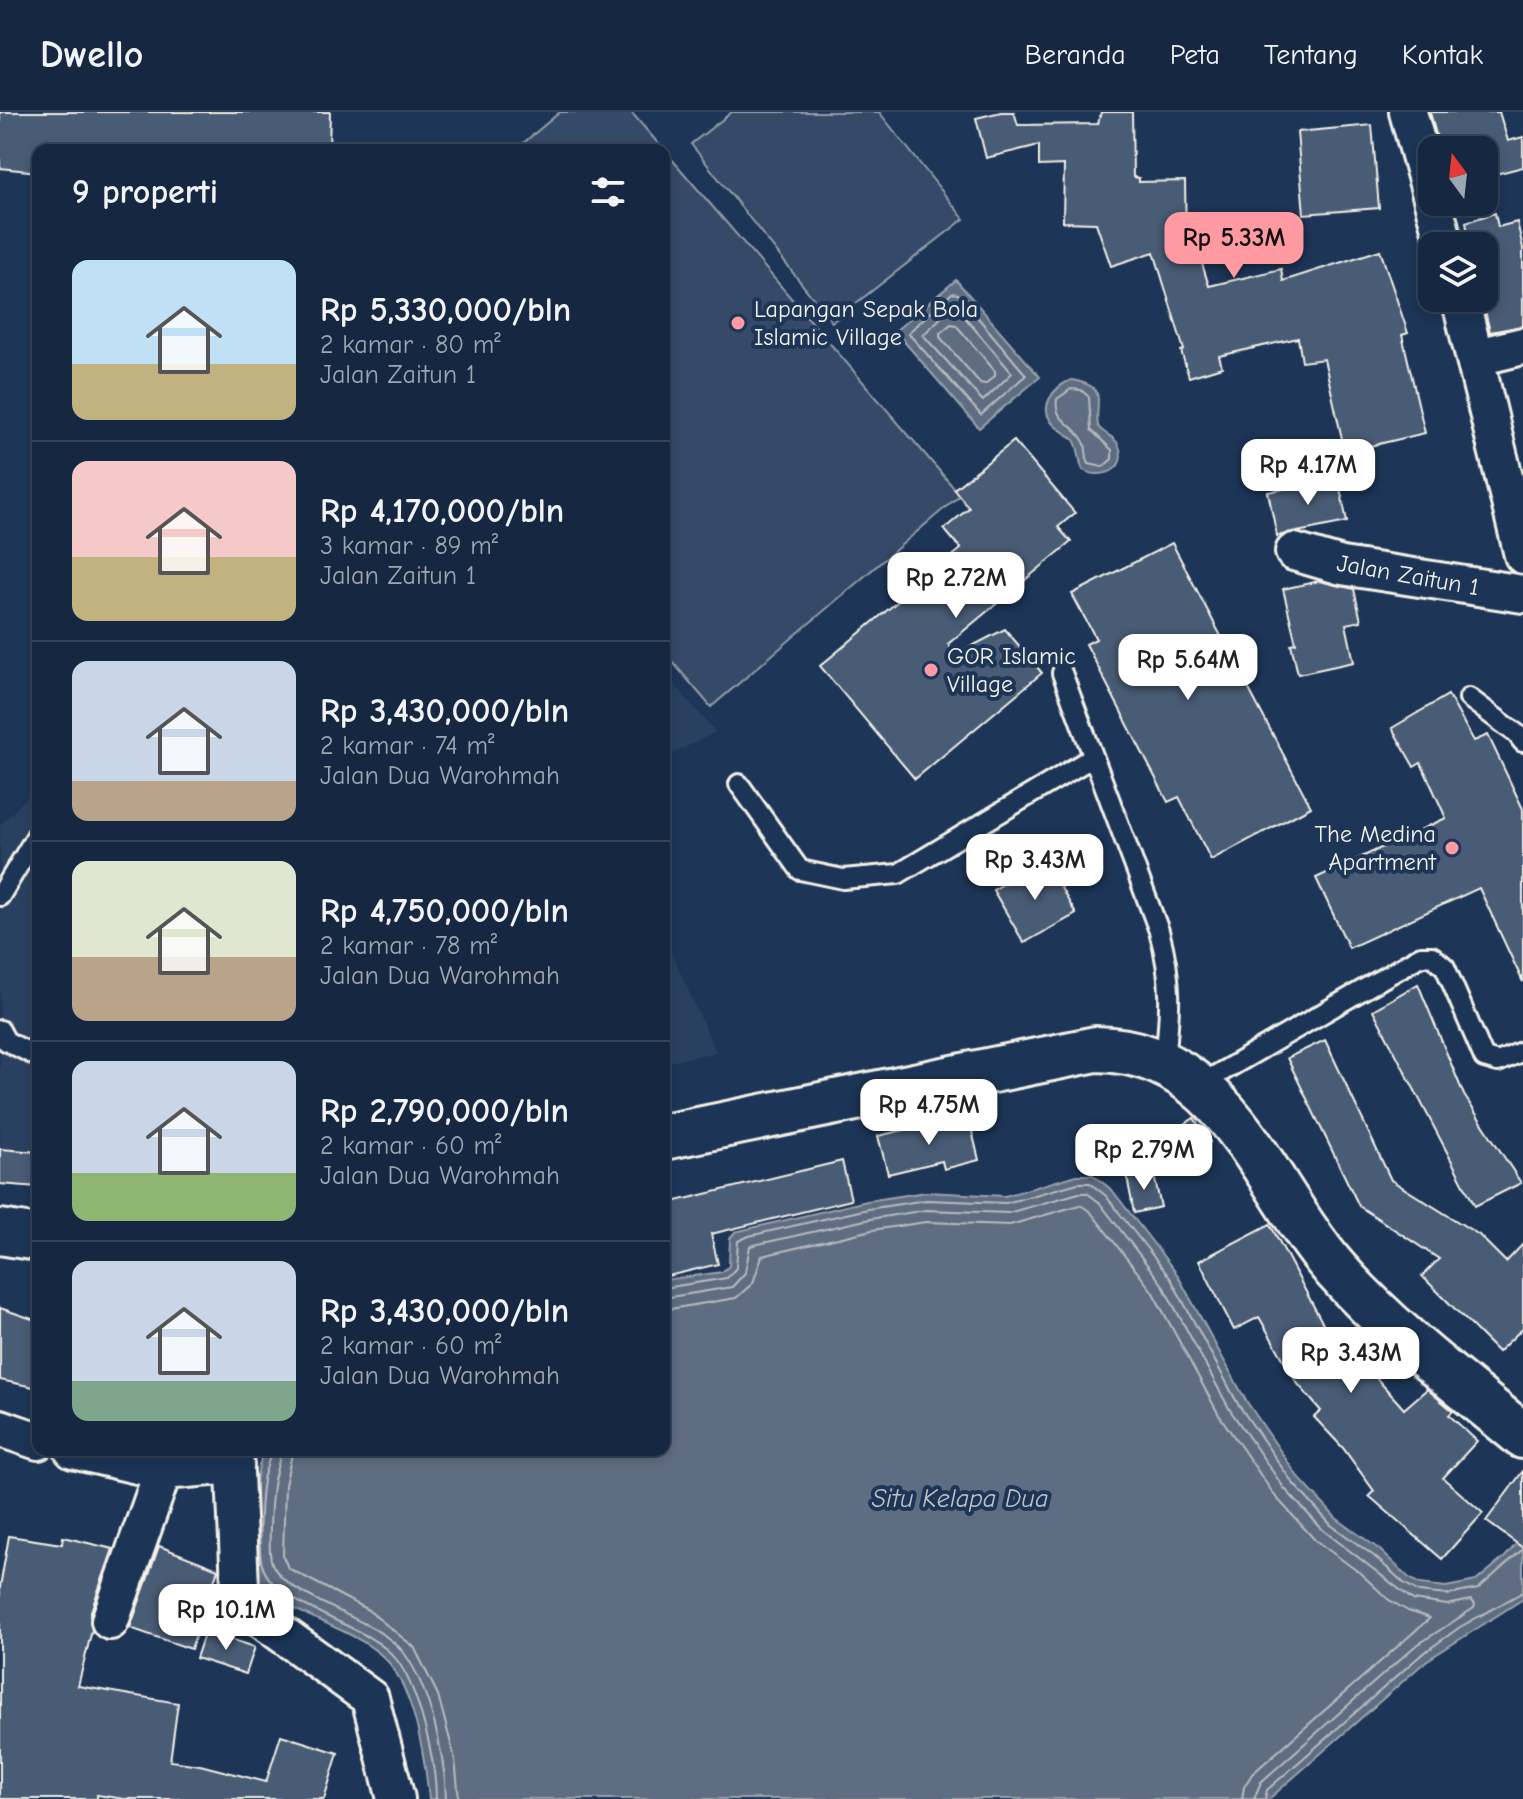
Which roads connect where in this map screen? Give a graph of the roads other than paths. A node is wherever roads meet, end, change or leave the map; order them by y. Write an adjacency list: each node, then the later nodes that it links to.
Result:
1 (1408, 112): 2 (street)
2 (1418, 147)
3 (1464, 312): 5 (street)
4 (1523, 346): 5 (street)
5 (1477, 357): 7 (street)
6 (1294, 552): 8 (street, Jalan Zaitun 1)
7 (1523, 555)
8 (1523, 594)
9 (1062, 673): 12 (lane)
10 (1469, 698): 11 (lane)
11 (1523, 742)
12 (1093, 757): 13 (lane); 19 (lane)
13 (739, 784)
14 (32, 843): 15 (lane)
15 (0, 896)
16 (0, 1030): 18 (lane)
17 (1523, 1051): 19 (lane)
18 (32, 1054)
19 (1182, 1074): 20 (street); 24 (street)
20 (670, 1136)
21 (0, 1232): 22 (street)
22 (32, 1237)
23 (0, 1428): 25 (street)
24 (1523, 1436)
25 (32, 1439)
26 (99, 1456): 28 (street)
27 (235, 1457): 28 (street); 30 (street)
28 (163, 1471): 29 (street)
29 (110, 1621)
30 (396, 1799)

